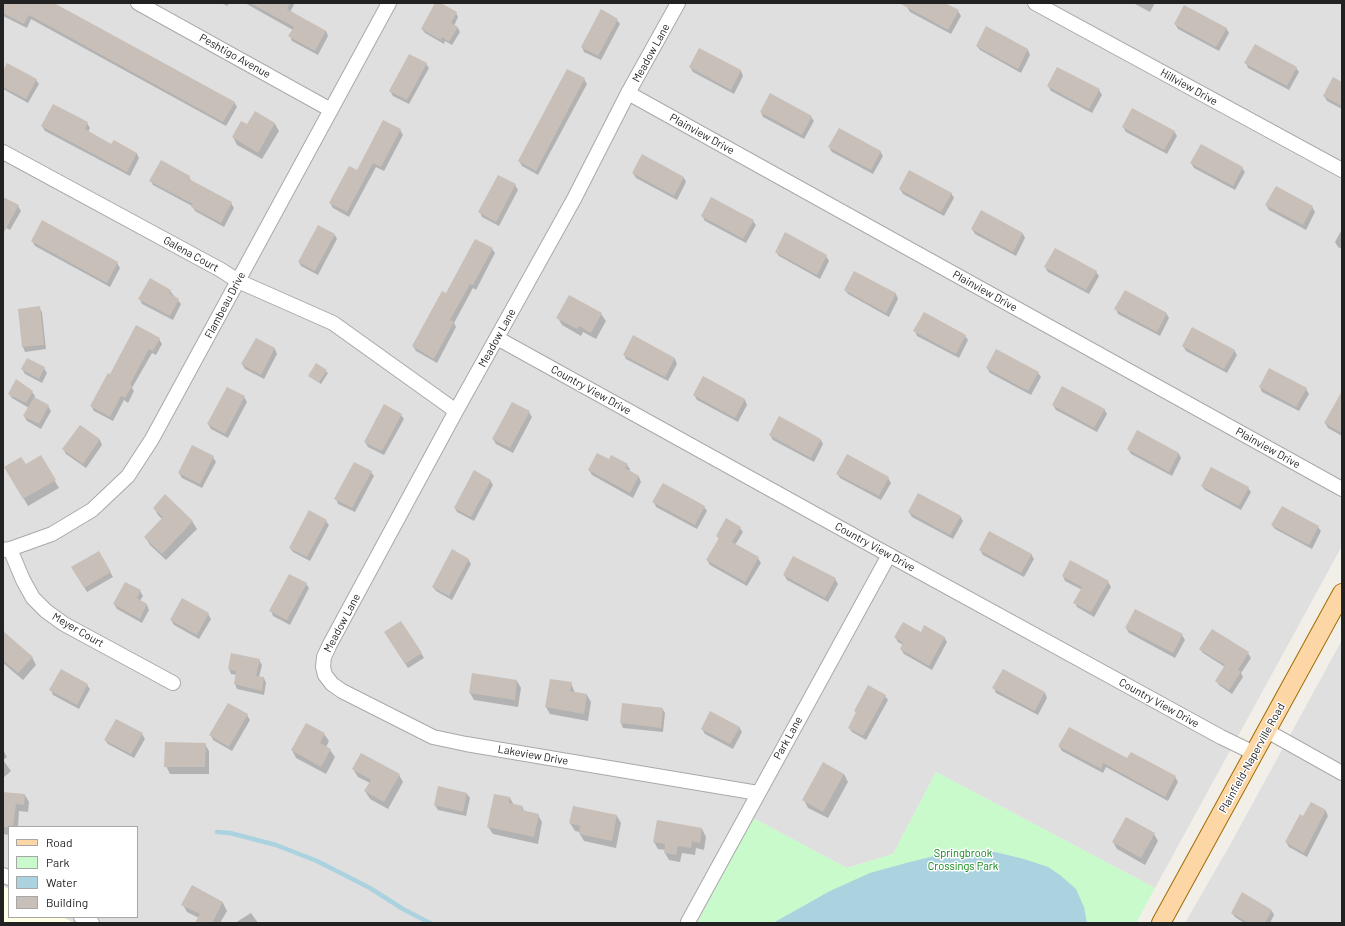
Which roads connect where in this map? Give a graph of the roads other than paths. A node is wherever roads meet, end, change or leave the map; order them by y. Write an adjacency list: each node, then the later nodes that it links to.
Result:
1 (138, 3): 6 (street, Peshtigo Avenue)
2 (389, 3): 6 (street, Flambeau Drive)
3 (678, 3): 5 (street, Meadow Lane)
4 (1035, 3): 8 (street, Hillview Drive)
5 (628, 93): 10 (street, Meadow Lane); 12 (street, Plainview Drive)
6 (331, 110): 9 (street, Flambeau Drive)
7 (3, 152): 9 (street, Galena Court)
8 (1342, 170)
9 (238, 280): 11 (street, Galena Court); 13 (street, Flambeau Drive)
10 (497, 338): 11 (street, Meadow Lane); 14 (street, Country View Drive)
11 (456, 411): 16 (street, Meadow Lane)
12 (1342, 489)
13 (7, 549): 17 (street, Meyer Court)
14 (889, 555): 19 (street, Country View Drive); 21 (street, Park Lane)
15 (1342, 593): 18 (main road, Plainfield-Naperville Road)
16 (325, 675): 21 (street, Lakeview Drive)
17 (173, 683)
18 (1267, 731): 19 (main road, Plainfield-Naperville Road); 20 (street)
19 (1254, 753): 23 (main road, Plainfield-Naperville Road)
20 (1342, 773)
21 (758, 793): 22 (street, Park Lane)
22 (688, 922)
23 (1161, 923)

